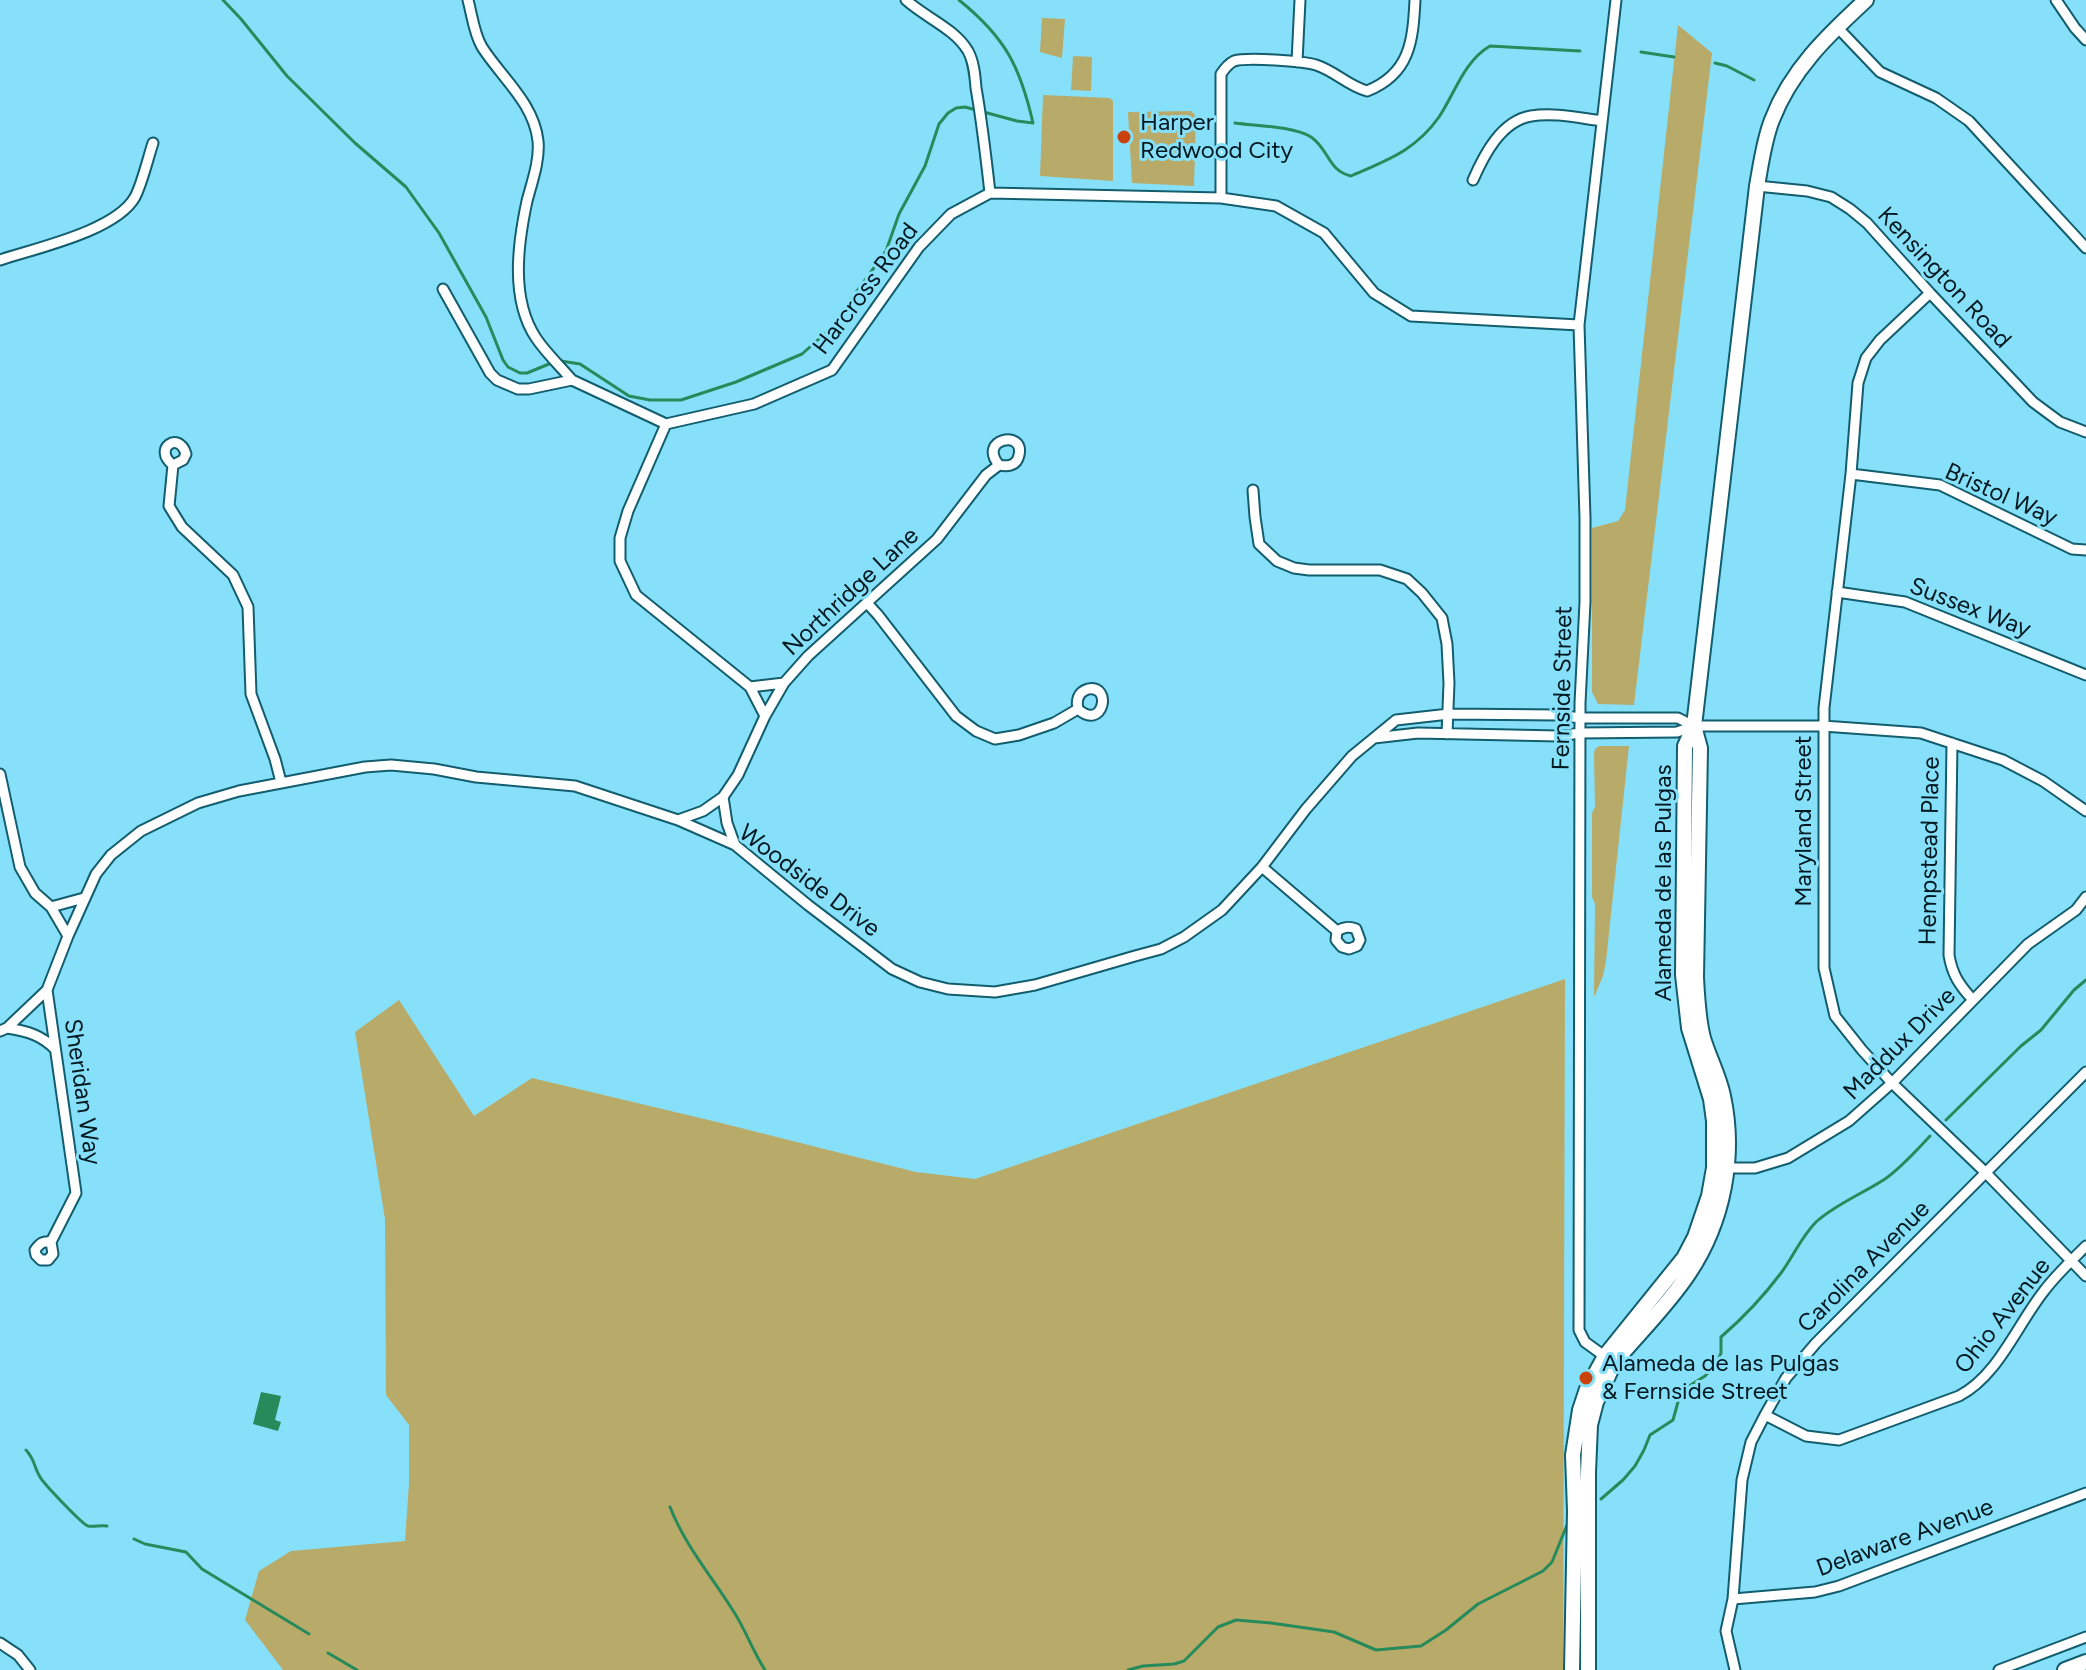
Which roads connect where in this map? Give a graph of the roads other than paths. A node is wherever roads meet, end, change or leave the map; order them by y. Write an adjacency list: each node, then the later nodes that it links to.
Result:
1 (468, 0): 22 (street)
2 (906, 0): 15 (street)
3 (1300, 0): 10 (street)
4 (1415, 0): 10 (street)
5 (1616, 0): 11 (street, Fernside Street)
6 (1866, 0): 8 (main road, Alameda de las Pulgas)
7 (2056, 0): 9 (street)
8 (1837, 27): 14 (main road, Alameda de las Pulgas); 17 (street)
9 (2086, 40)
10 (1297, 62): 16 (street)
11 (1602, 121): 13 (street); 21 (street, Fernside Street)
12 (153, 143): 18 (street)
13 (1473, 180)
14 (1757, 186): 20 (street, Kensington Road); 39 (main road, Alameda de las Pulgas)
15 (990, 193): 16 (street, Harcross Road); 23 (street, Harcross Road)
16 (1221, 198): 21 (street, Harcross Road)
17 (2086, 248)
18 (0, 260)
19 (443, 289): 22 (street)
20 (1930, 293): 24 (street, Kensington Road); 27 (street, Maryland Street)
21 (1579, 325): 38 (street, Fernside Street)
22 (572, 380): 23 (street)
23 (666, 424): 34 (street)
24 (2086, 432)
25 (173, 465): 46 (street)
26 (999, 465): 31 (street, Northridge Lane)
27 (1851, 474): 29 (street, Bristol Way); 30 (street, Maryland Street)
28 (1253, 490): 36 (street)
29 (2086, 550)
30 (1837, 592): 32 (street, Sussex Way); 40 (street, Maryland Street)
31 (867, 603): 33 (street, Northridge Lane); 35 (street)
32 (2086, 675)
33 (784, 683): 34 (street); 37 (street, Northridge Lane)
34 (750, 687): 37 (street)
35 (1078, 709)
36 (1449, 714): 38 (street, Woodside Drive); 42 (street); 43 (street, Woodside Drive)
37 (765, 716): 47 (street, Northridge Lane)
38 (1580, 718): 39 (street, Woodside Drive); 41 (street, Fernside Street)
39 (1694, 726): 40 (street); 41 (street); 63 (main road, Alameda de las Pulgas)
40 (1823, 726): 44 (street); 62 (street, Maryland Street)
41 (1580, 733): 42 (street); 69 (street, Fernside Street)
42 (1447, 734): 43 (street)
43 (1373, 738): 51 (street, Woodside Drive)
44 (1952, 743): 48 (street); 58 (street, Hempstead Place)
45 (0, 774): 54 (street)
46 (281, 782): 49 (street, Woodside Drive); 53 (street, Woodside Drive)
47 (723, 797): 49 (street, Northridge Lane); 50 (street)
48 (2086, 811)
49 (678, 820): 50 (street, Woodside Drive)
50 (735, 845): 51 (street, Woodside Drive)
51 (1262, 867): 55 (street)
52 (2086, 897): 58 (street, Maddux Drive)
53 (84, 898): 54 (street); 56 (street, Woodside Drive)
54 (51, 907): 56 (street)
55 (1337, 931)
56 (68, 936): 57 (street, Woodside Drive)
57 (47, 990): 59 (street, Woodside Drive); 60 (street, Sheridan Way)
58 (1973, 1000): 62 (street, Maddux Drive)
59 (4, 1029): 60 (street, Woodside Drive)
60 (55, 1049): 65 (street, Sheridan Way)
61 (2086, 1072): 64 (street, Carolina Avenue)
62 (1892, 1083): 63 (street, Maddux Drive); 64 (street, Maryland Street)
63 (1721, 1168): 69 (main road, Alameda de las Pulgas)
64 (1985, 1172): 67 (street, Maryland Street); 70 (street, Carolina Avenue)
65 (51, 1242)
66 (2086, 1246): 67 (street, Ohio Avenue)
67 (2071, 1261): 68 (street, Maryland Street); 70 (street, Ohio Avenue)
68 (2086, 1276)
69 (1610, 1360): 73 (main road, Alameda de las Pulgas)
70 (1765, 1415): 72 (street, Carolina Avenue)
71 (2086, 1493): 72 (street, Delaware Avenue)
72 (1733, 1599): 80 (street, Carolina Avenue)
73 (1580, 1612): 78 (main road, Alameda de las Pulgas); 79 (main road, Alameda de las Pulgas)
74 (2086, 1637): 81 (street)
75 (0, 1643): 77 (street)
76 (2086, 1662): 82 (main road)
77 (30, 1670)
78 (1572, 1670)
79 (1588, 1670)
80 (1735, 1670)
81 (1999, 1670)
82 (2065, 1670)

